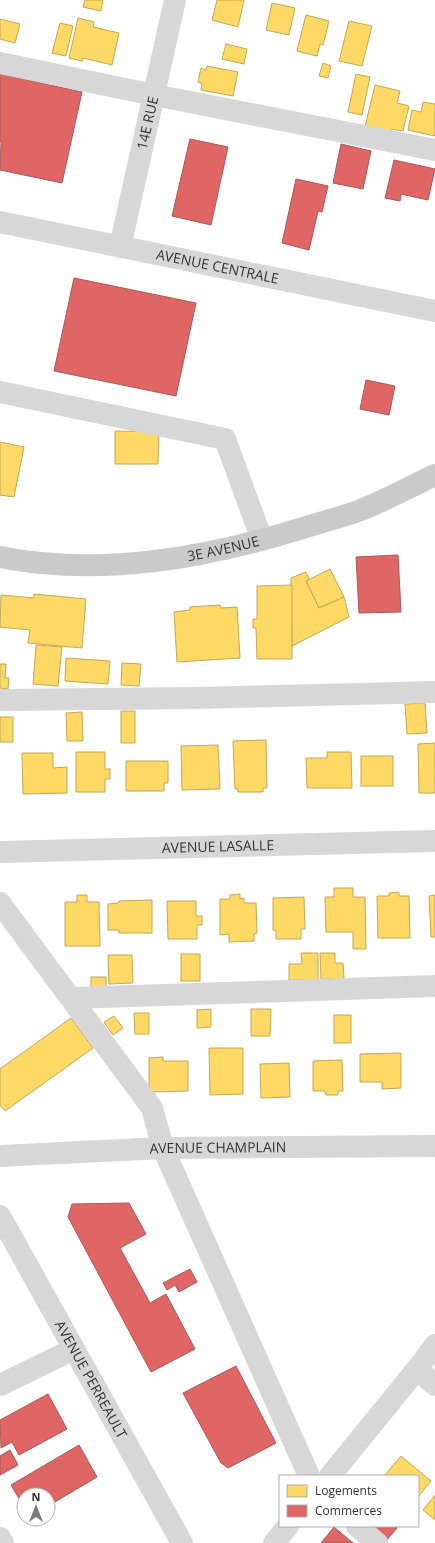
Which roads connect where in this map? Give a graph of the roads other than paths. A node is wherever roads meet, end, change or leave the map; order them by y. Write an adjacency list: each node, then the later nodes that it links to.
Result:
1 (175, 0): 3 (street, 14E RUE)
2 (0, 62): 3 (street)
3 (154, 95): 4 (street); 6 (street, 14E RUE)
4 (435, 150)
5 (0, 222): 6 (street, AVENUE CENTRALE)
6 (120, 246): 7 (street, AVENUE CENTRALE)
7 (435, 311)
8 (0, 392): 10 (street)
9 (435, 475): 10 (main road, 3E AVENUE)
10 (262, 540): 11 (main road, 3E AVENUE)
11 (0, 557)
12 (435, 692): 13 (street)
13 (0, 700)
14 (435, 841): 15 (street, AVENUE LASALLE)
15 (0, 852)
16 (0, 903): 18 (street)
17 (435, 986): 18 (street)
18 (71, 998): 20 (street)
19 (435, 1146): 20 (street, AVENUE CHAMPLAIN)
20 (163, 1148): 21 (street, AVENUE CHAMPLAIN); 28 (street)
21 (0, 1156)
22 (0, 1216): 24 (street, AVENUE PERREAULT)
23 (435, 1345): 25 (street)
24 (74, 1349): 26 (street); 34 (street, AVENUE PERREAULT)
25 (417, 1369): 27 (street); 29 (street)
26 (0, 1385)
27 (435, 1385)
28 (309, 1475)
29 (331, 1475)
30 (287, 1527): 35 (street)
31 (357, 1527): 36 (street)
32 (0, 1538): 33 (street)
33 (3, 1543)
34 (182, 1543)
35 (274, 1543)
36 (377, 1543)

